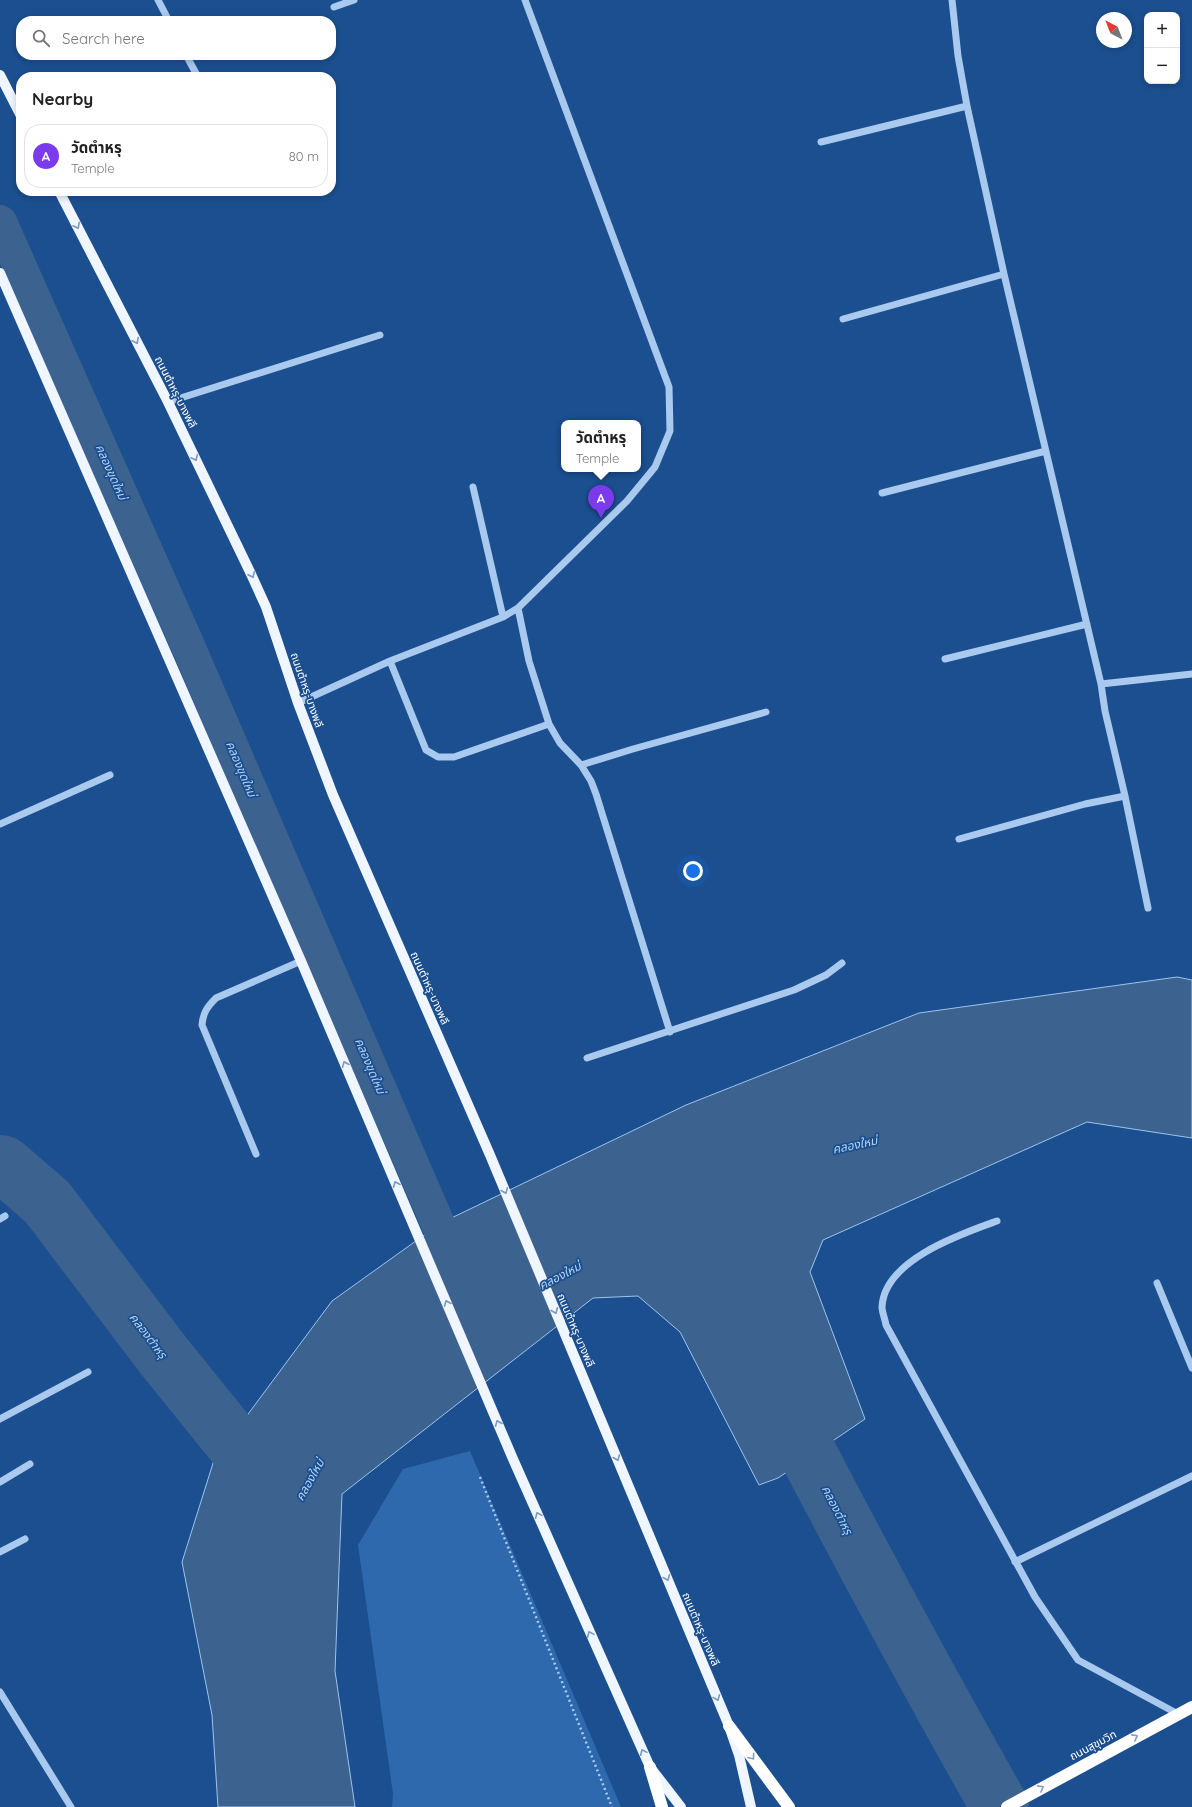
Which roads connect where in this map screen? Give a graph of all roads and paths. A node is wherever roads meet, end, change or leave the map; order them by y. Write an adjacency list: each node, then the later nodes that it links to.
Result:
1 (158, 0): 6 (street)
2 (354, 0): 5 (street)
3 (525, 0): 22 (street)
4 (952, 0): 11 (street)
5 (334, 7)
6 (166, 16)
7 (189, 60): 8 (street)
8 (195, 72)
9 (0, 75): 10 (main road)
10 (16, 106)
11 (968, 106): 12 (street); 14 (street)
12 (821, 142)
13 (62, 196): 18 (main road, ถนนตำหรุ-บางพลี, one-way to 18)
14 (1004, 274): 16 (street); 19 (street)
15 (0, 275): 38 (main road)
16 (843, 319)
17 (380, 335): 18 (street)
18 (168, 402): 29 (main road, ถนนตำหรุ-บางพลี, one-way to 29)
19 (1046, 451): 21 (street); 24 (street)
20 (473, 487): 23 (street)
21 (882, 493)
22 (518, 608): 23 (street); 31 (street)
23 (503, 617): 26 (street)
24 (1087, 624): 25 (street); 28 (street)
25 (945, 659)
26 (390, 661): 29 (street); 31 (street)
27 (1192, 674): 28 (street)
28 (1101, 684): 34 (street)
29 (298, 703): 58 (main road, ถนนตำหรุ-บางพลี, one-way to 58)
30 (766, 712): 32 (street)
31 (550, 724): 32 (street)
32 (581, 765): 40 (street)
33 (110, 775): 35 (street)
34 (1125, 796): 36 (street); 37 (street)
35 (0, 824)
36 (959, 840)
37 (1148, 908)
38 (302, 962): 42 (street); 59 (main road, one-way to 38)
39 (842, 963): 40 (street)
40 (670, 1032): 41 (street)
41 (587, 1058)
42 (256, 1154)
43 (997, 1221): 54 (street)
44 (1157, 1283): 45 (street)
45 (1192, 1368)
46 (88, 1372): 47 (street)
47 (0, 1419)
48 (30, 1464): 51 (street)
49 (1192, 1476): 54 (street)
50 (480, 1477): 61 (path)
51 (0, 1482)
52 (25, 1540): 53 (street)
53 (0, 1552)
54 (1015, 1562): 57 (street)
55 (0, 1692): 60 (street)
56 (1192, 1707): 57 (highway, ถนนสุขุมวิท)
57 (1178, 1714): 66 (highway, ถนนสุขุมวิท, one-way to 57)
58 (729, 1726): 64 (main road, ถนนตำหรุ-บางพลี); 65 (highway, one-way to 65)
59 (650, 1767): 62 (highway); 63 (main road)
60 (72, 1807)
61 (612, 1807)
62 (662, 1807)
63 (681, 1807)
64 (751, 1807)
65 (789, 1807)
66 (1007, 1807)

